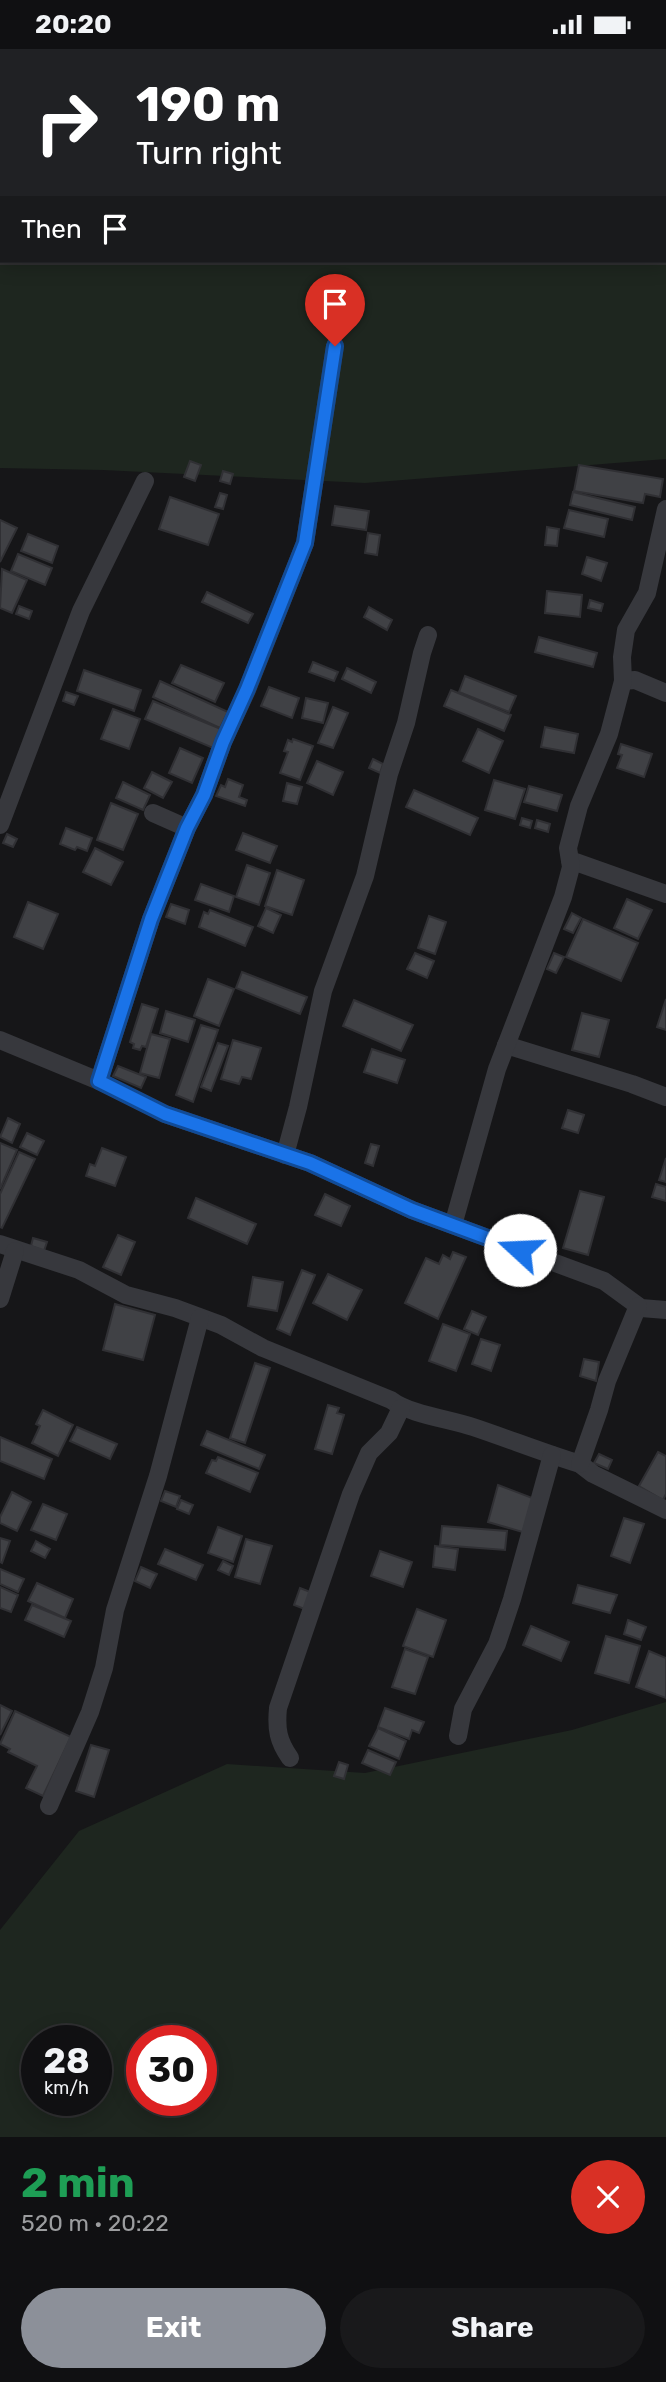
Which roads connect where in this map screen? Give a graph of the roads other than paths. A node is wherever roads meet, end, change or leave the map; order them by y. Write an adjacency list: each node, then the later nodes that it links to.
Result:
1 (335, 346): 9 (street)
2 (145, 481): 8 (street)
3 (666, 509): 5 (street)
4 (428, 635): 16 (street)
5 (623, 681): 6 (street); 10 (street)
6 (666, 693)
7 (153, 813): 9 (street)
8 (0, 825)
9 (187, 828): 14 (street)
10 (570, 860): 11 (street); 13 (street)
11 (666, 894)
12 (0, 1040): 14 (street)
13 (506, 1045): 15 (street); 17 (street)
14 (99, 1081): 16 (street)
15 (666, 1097)
16 (285, 1155): 17 (street)
17 (453, 1225): 20 (street)
18 (8, 1247): 19 (street); 22 (street)
19 (0, 1299)
20 (638, 1306): 21 (street); 25 (street)
21 (666, 1310)
22 (200, 1318): 23 (street); 29 (street)
23 (401, 1408): 24 (street); 28 (street)
24 (552, 1455): 25 (street); 27 (street)
25 (580, 1464): 26 (street)
26 (666, 1510)
27 (458, 1736)
28 (290, 1758)
29 (49, 1805)

